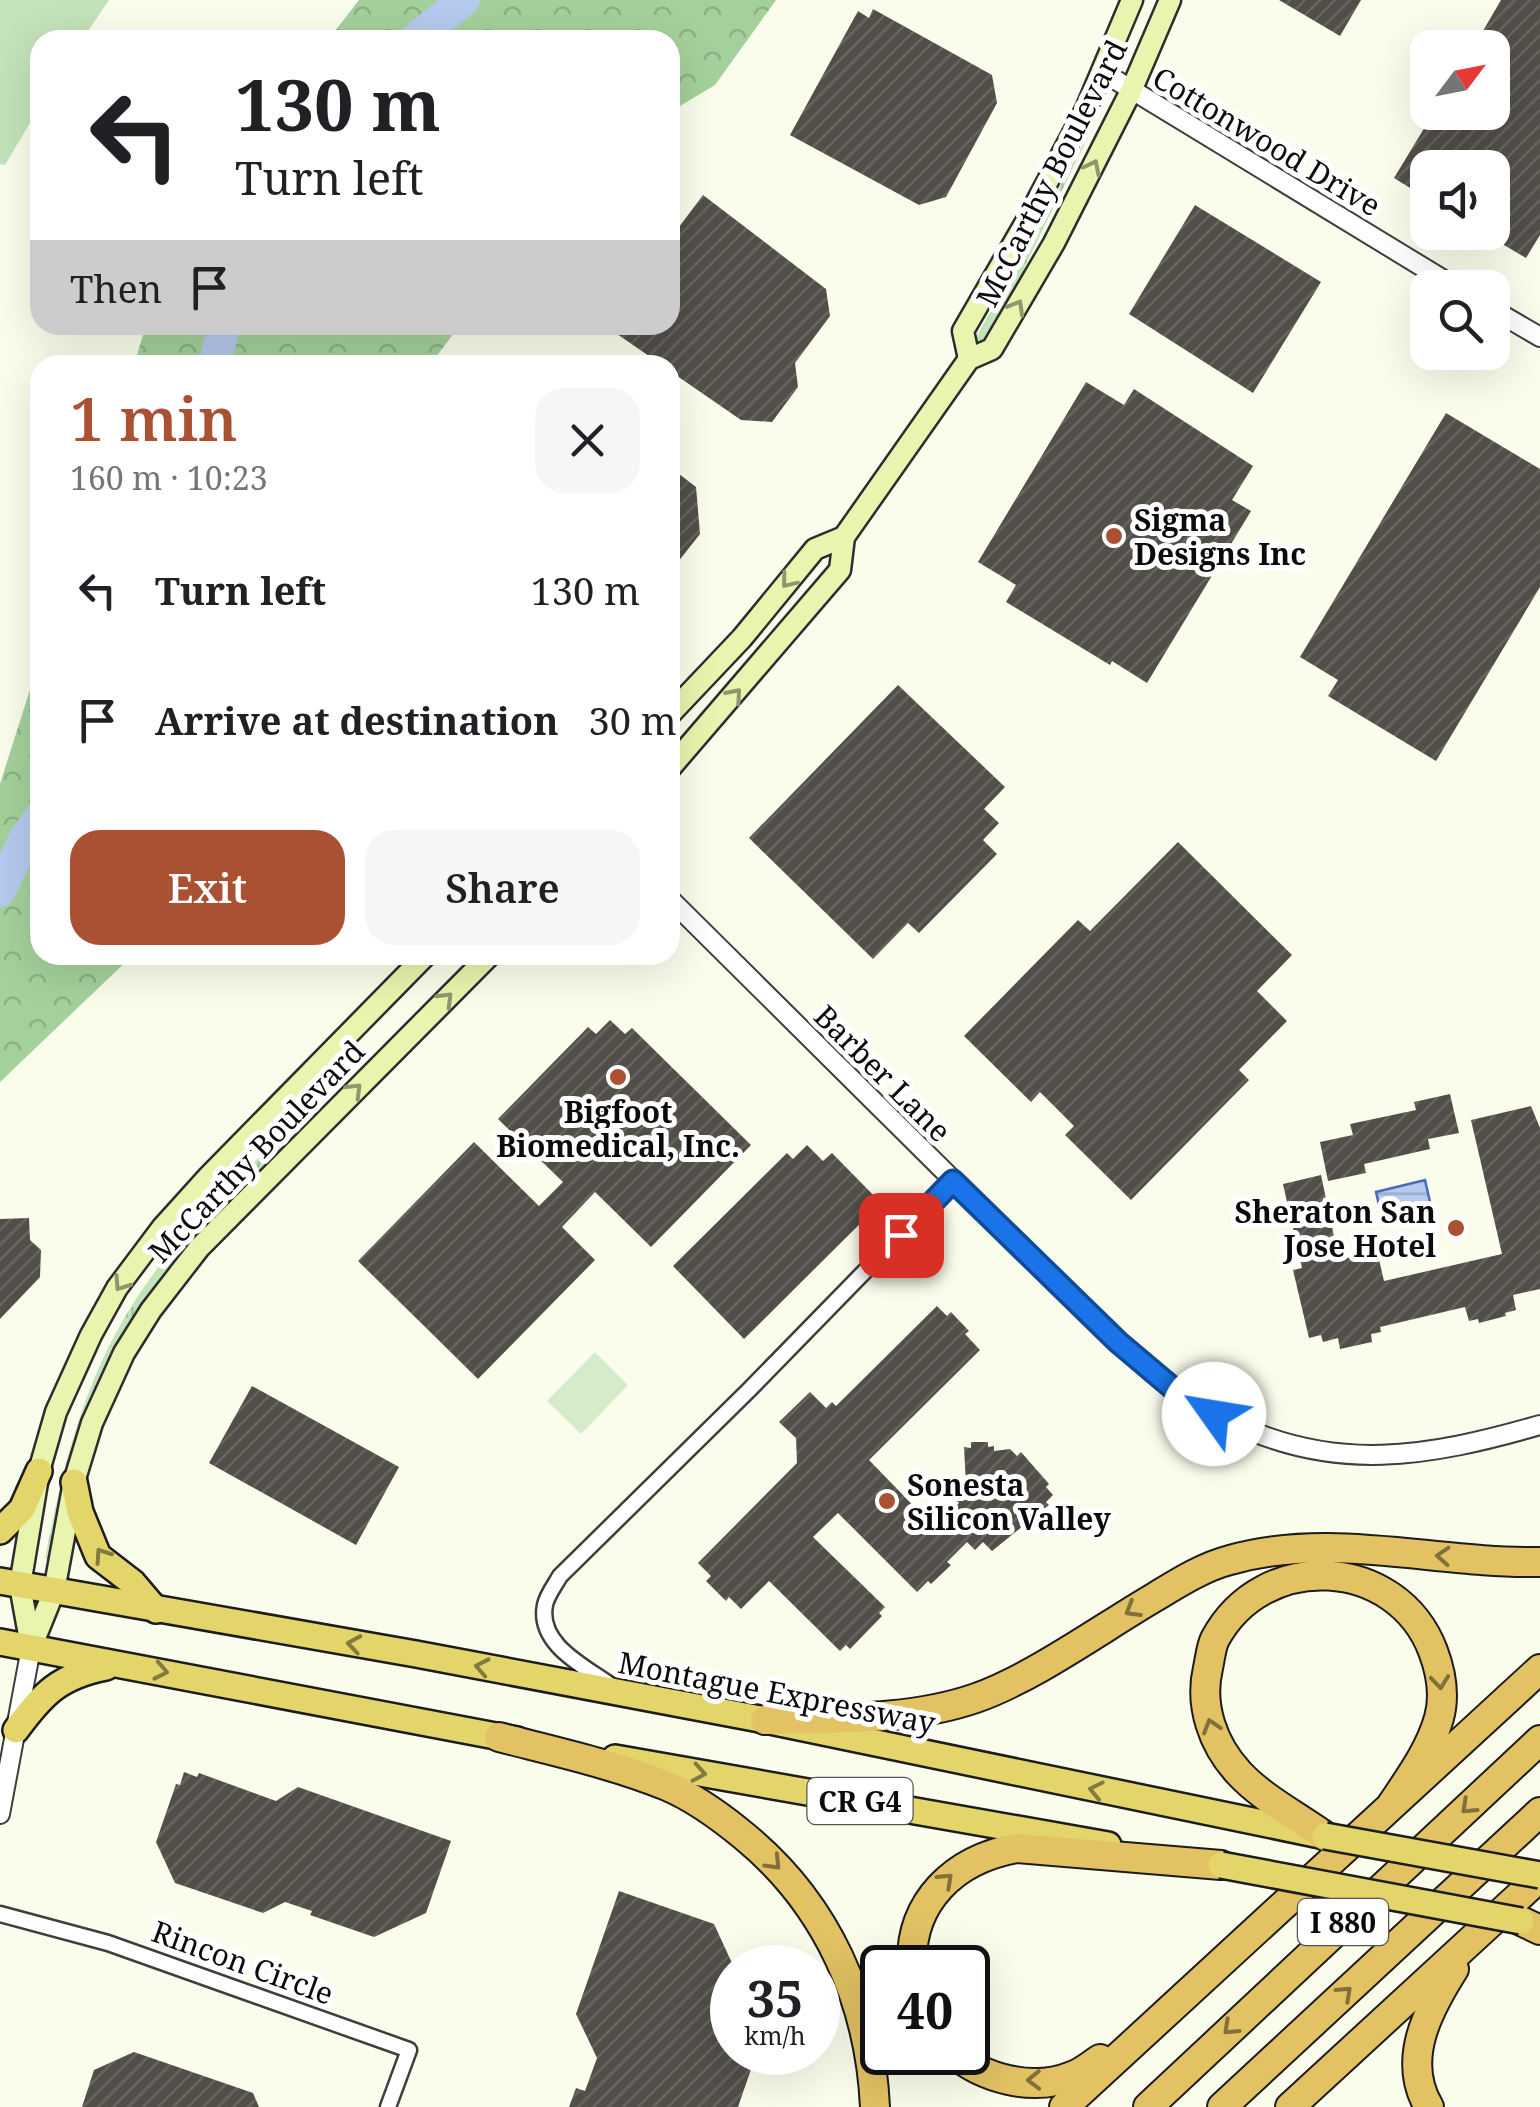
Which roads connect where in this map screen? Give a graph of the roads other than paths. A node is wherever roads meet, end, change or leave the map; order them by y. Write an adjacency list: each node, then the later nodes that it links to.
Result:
1 (1132, 0): 3 (main road, McCarthy Boulevard)
2 (1170, 0): 4 (main road, McCarthy Boulevard)
3 (1101, 71): 4 (street, Cottonwood Drive); 8 (main road, McCarthy Boulevard)
4 (1131, 91): 5 (street, Cottonwood Drive); 8 (main road, McCarthy Boulevard, one-way to 4)
5 (1427, 270)
6 (1510, 319): 7 (street)
7 (1540, 337)
8 (968, 359): 9 (main road, McCarthy Boulevard)
9 (844, 537): 10 (main road, McCarthy Boulevard, one-way to 10); 11 (main road, McCarthy Boulevard, one-way to 9)
10 (680, 703)
11 (680, 757)
12 (680, 909): 15 (street, Barber Lane)
13 (416, 965): 17 (main road, McCarthy Boulevard, one-way to 17)
14 (480, 965): 18 (main road, McCarthy Boulevard, one-way to 14)
15 (953, 1181): 16 (street, Barber Lane); 28 (street)
16 (1540, 1425)
17 (39, 1471): 19 (highway); 21 (main road, McCarthy Boulevard)
18 (74, 1482): 22 (main road, McCarthy Boulevard); 23 (highway, one-way to 18)
19 (0, 1531)
20 (1540, 1562): 29 (highway, one-way to 29)
21 (10, 1583): 22 (highway, Montague Expressway / CR G4); 25 (main road, McCarthy Boulevard)
22 (54, 1591): 23 (highway, Montague Expressway / CR G4); 25 (main road, McCarthy Boulevard)
23 (156, 1610): 28 (highway, Montague Expressway / CR G4, one-way to 23)
24 (0, 1642): 25 (highway, CR G4)
25 (31, 1648): 26 (highway, CR G4); 30 (street)
26 (120, 1664): 30 (highway); 31 (highway, CR G4, one-way to 31)
27 (1540, 1670): 33 (highway)
28 (626, 1696): 29 (highway, Montague Expressway / CR G4)
29 (765, 1720): 36 (highway, Montague Expressway / CR G4, one-way to 29)
30 (16, 1730): 35 (street)
31 (500, 1737): 37 (highway, CR G4, one-way to 37); 46 (highway, one-way to 46)
32 (1540, 1740): 48 (highway, I 880, one-way to 48)
33 (1392, 1804): 36 (highway, one-way to 33); 43 (highway)
34 (1540, 1812): 49 (highway, I 880, one-way to 34)
35 (0, 1814)
36 (1325, 1836): 38 (highway, Montague Expressway / CR G4, bridge)
37 (1221, 1865): 40 (highway, CR G4, bridge); 42 (highway, one-way to 37)
38 (1540, 1876): 41 (highway)
39 (0, 1914): 45 (street, Rincon Circle)
40 (1534, 1925)
41 (1474, 1938): 50 (highway); 51 (highway)
42 (914, 1945)
43 (1152, 2026): 44 (highway, one-way to 44); 47 (highway)
44 (990, 2075)
45 (388, 2107)
46 (875, 2107)
47 (1064, 2107)
48 (1148, 2107)
49 (1222, 2107)
50 (1290, 2107)
51 (1429, 2107)

